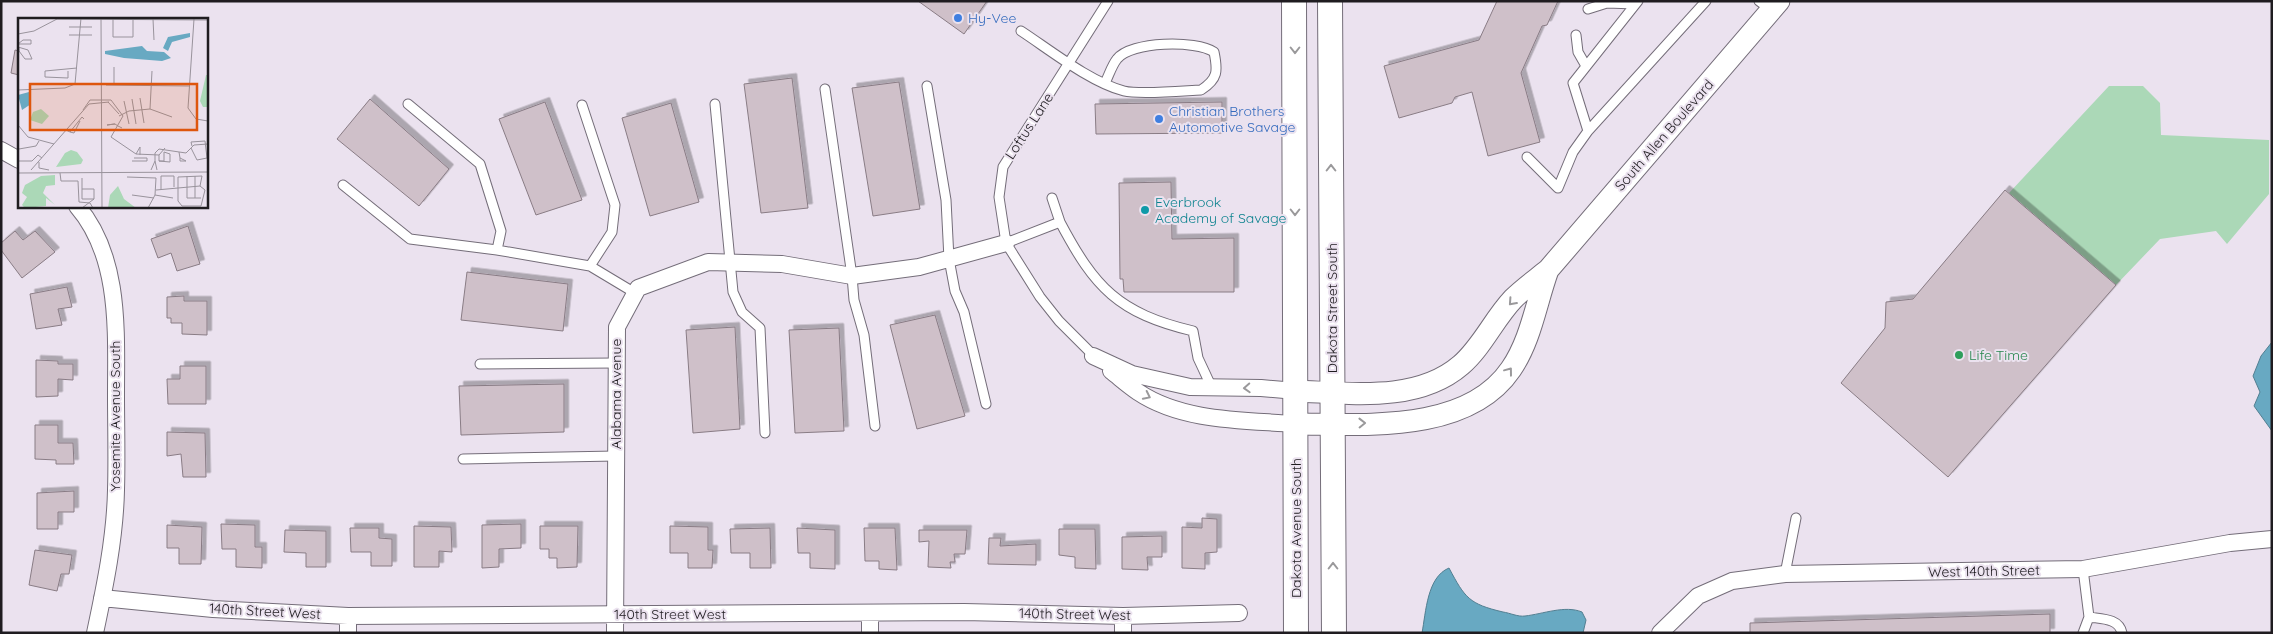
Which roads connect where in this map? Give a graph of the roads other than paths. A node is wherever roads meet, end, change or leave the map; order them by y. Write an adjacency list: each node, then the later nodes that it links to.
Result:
1 (1108, 1): 10 (lane, Loftus Lane)
2 (1294, 1): 37 (main road, one-way to 37)
3 (1330, 1): 38 (main road, Dakota Street South, one-way to 3)
4 (1706, 1): 18 (lane)
5 (1637, 3): 7 (lane); 11 (lane)
6 (1770, 4): 29 (street, South Allen Boulevard)
7 (1588, 9)
8 (1020, 31): 10 (lane)
9 (1576, 35): 11 (lane)
10 (1069, 63): 12 (lane); 24 (lane, Loftus Lane)
11 (1586, 66): 18 (lane)
12 (1105, 83): 12 (lane)
13 (927, 86): 26 (lane)
14 (825, 89): 30 (lane)
15 (408, 104): 25 (lane)
16 (715, 104): 27 (lane)
17 (582, 105): 28 (lane)
18 (1588, 131): 19 (lane)
19 (1528, 157)
20 (343, 185): 25 (lane)
21 (1052, 198): 23 (lane)
22 (79, 208): 50 (street, Yosemite Avenue South)
23 (1060, 222): 24 (lane); 36 (lane)
24 (1006, 243): 26 (street); 32 (lane, Loftus Lane)
25 (497, 250): 28 (lane)
26 (948, 259): 30 (street); 39 (lane)
27 (731, 263): 30 (street); 31 (street); 43 (lane)
28 (590, 266): 31 (lane)
29 (1548, 270): 38 (street, South Allen Boulevard, one-way to 38); 41 (street, South Allen Boulevard, one-way to 29)
30 (852, 276): 42 (lane)
31 (635, 293): 33 (street, Alabama Avenue)
32 (1093, 356): 35 (lane, Loftus Lane); 36 (street, Loftus Lane)
33 (617, 362): 34 (lane); 44 (street, Alabama Avenue)
34 (480, 364)
35 (1108, 368): 40 (street, Loftus Lane, one-way to 40)
36 (1212, 388): 37 (street, Loftus Lane, one-way to 36)
37 (1296, 391): 38 (street, South Allen Boulevard); 40 (main road)
38 (1332, 392): 41 (main road, Dakota Street South)
39 (986, 404)
40 (1295, 424): 41 (street, South Allen Boulevard); 63 (main road, Dakota Avenue South)
41 (1332, 424): 57 (main road, Dakota Street South, one-way to 41)
42 (875, 426)
43 (765, 433)
44 (616, 456): 45 (lane); 52 (street, Alabama Avenue)
45 (464, 459)
46 (1796, 518): 49 (lane)
47 (2272, 539): 48 (street, West 140th Street)
48 (2083, 569): 49 (street, West 140th Street); 56 (lane)
49 (1785, 574): 64 (street, West 140th Street)
50 (102, 598): 54 (street, 140th Street West); 58 (street, Yosemite Avenue South)
51 (1239, 613): 55 (street, 140th Street West)
52 (615, 614): 53 (street, 140th Street West); 54 (street, 140th Street West); 60 (street, Alabama Avenue)
53 (870, 614): 55 (street, 140th Street West); 61 (street)
54 (348, 616): 59 (street)
55 (1123, 616): 62 (street)
56 (2089, 617): 65 (lane); 66 (lane)
57 (1334, 624)
58 (95, 633)
59 (348, 633)
60 (615, 633)
61 (870, 633)
62 (1123, 633)
63 (1296, 633)
64 (1660, 633)
65 (2083, 633)
66 (2122, 633)

